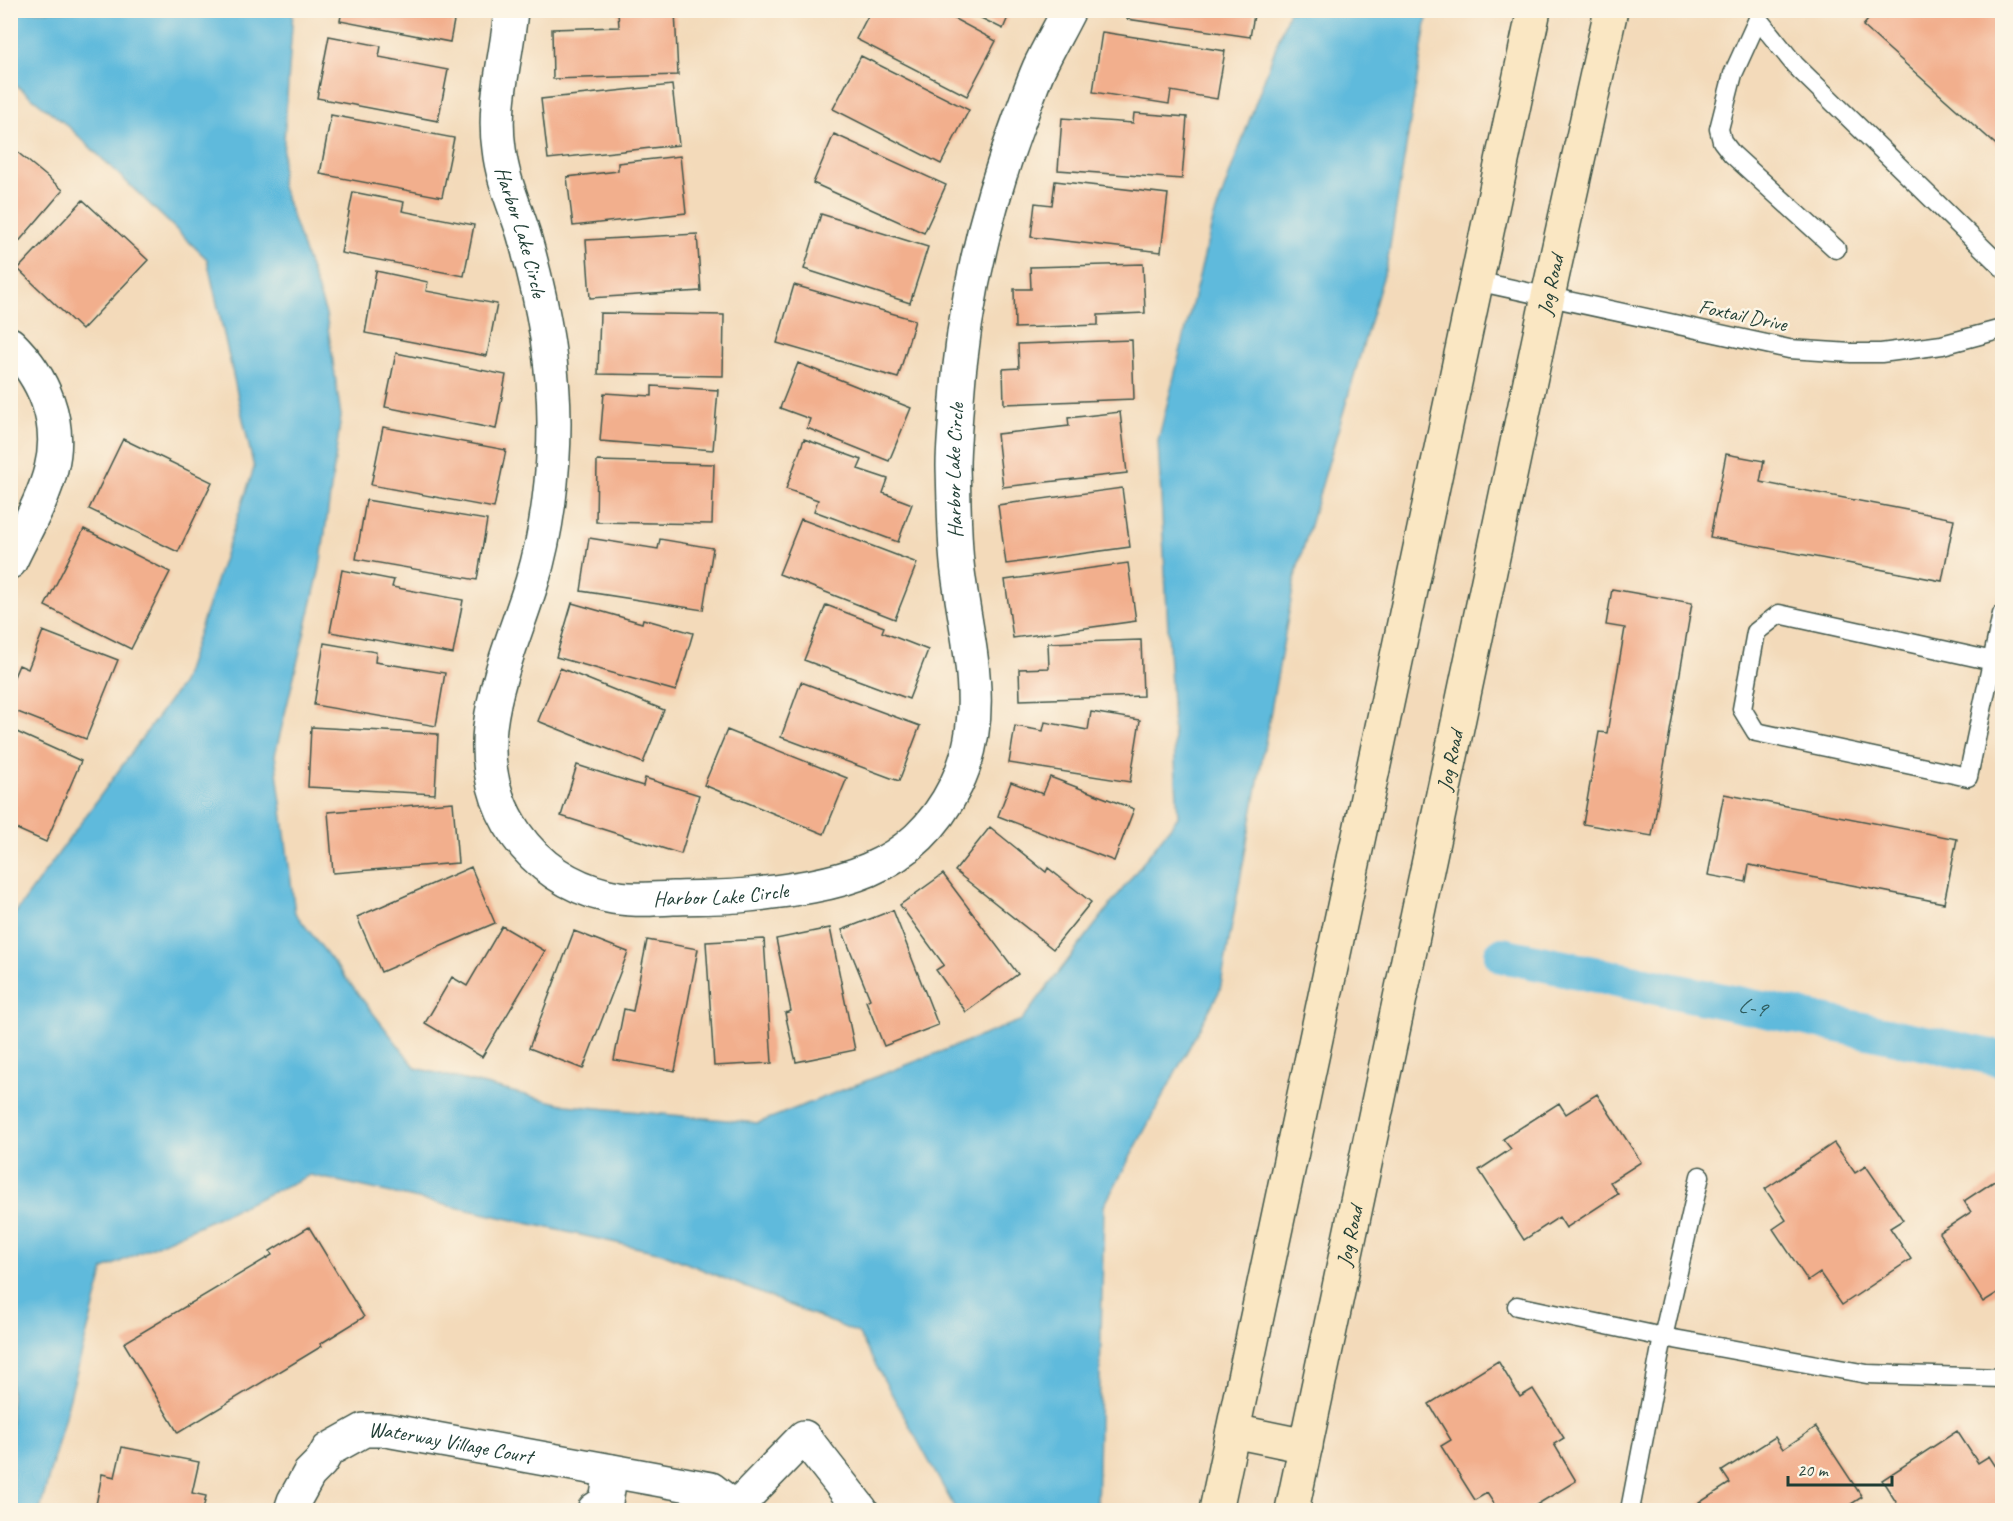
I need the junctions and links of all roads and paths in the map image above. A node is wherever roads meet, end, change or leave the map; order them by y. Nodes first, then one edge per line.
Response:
1 (511, 10) edge
2 (1069, 10) edge
3 (1534, 10) edge
4 (1611, 10) edge
5 (1758, 15) edge
6 (1836, 249) dead end
7 (2002, 267) edge
8 (1476, 281) junction
9 (1548, 296) junction
10 (2002, 329) edge
11 (10, 344) edge
12 (10, 562) edge
13 (2002, 614) edge
14 (1993, 661) junction
15 (1700, 1176) dead end
16 (1517, 1306) dead end
17 (1663, 1337) junction
18 (2002, 1378) edge
19 (1233, 1431) junction
20 (1306, 1446) junction
21 (611, 1471) junction
22 (737, 1509) edge
23 (291, 1510) edge
24 (594, 1510) edge
25 (861, 1510) edge
26 (1216, 1510) edge
27 (1292, 1510) edge
28 (1630, 1510) edge

1 - 2 street, Harbor Lake Circle
3 - 8 main road
4 - 9 main road, Jog Road
5 - 6 lane
5 - 7 lane
8 - 9 lane, Foxtail Drive
8 - 19 main road
9 - 10 lane, Foxtail Drive
9 - 20 main road, Jog Road
11 - 12 street
13 - 14 lane
14 - 14 lane
15 - 17 lane
16 - 17 lane
17 - 18 lane
17 - 28 lane
19 - 20 main road
19 - 26 main road
20 - 27 main road, Jog Road
21 - 22 street, Waterway Village Court
21 - 23 street, Waterway Village Court
21 - 24 street
22 - 25 street, Waterway Village Court

